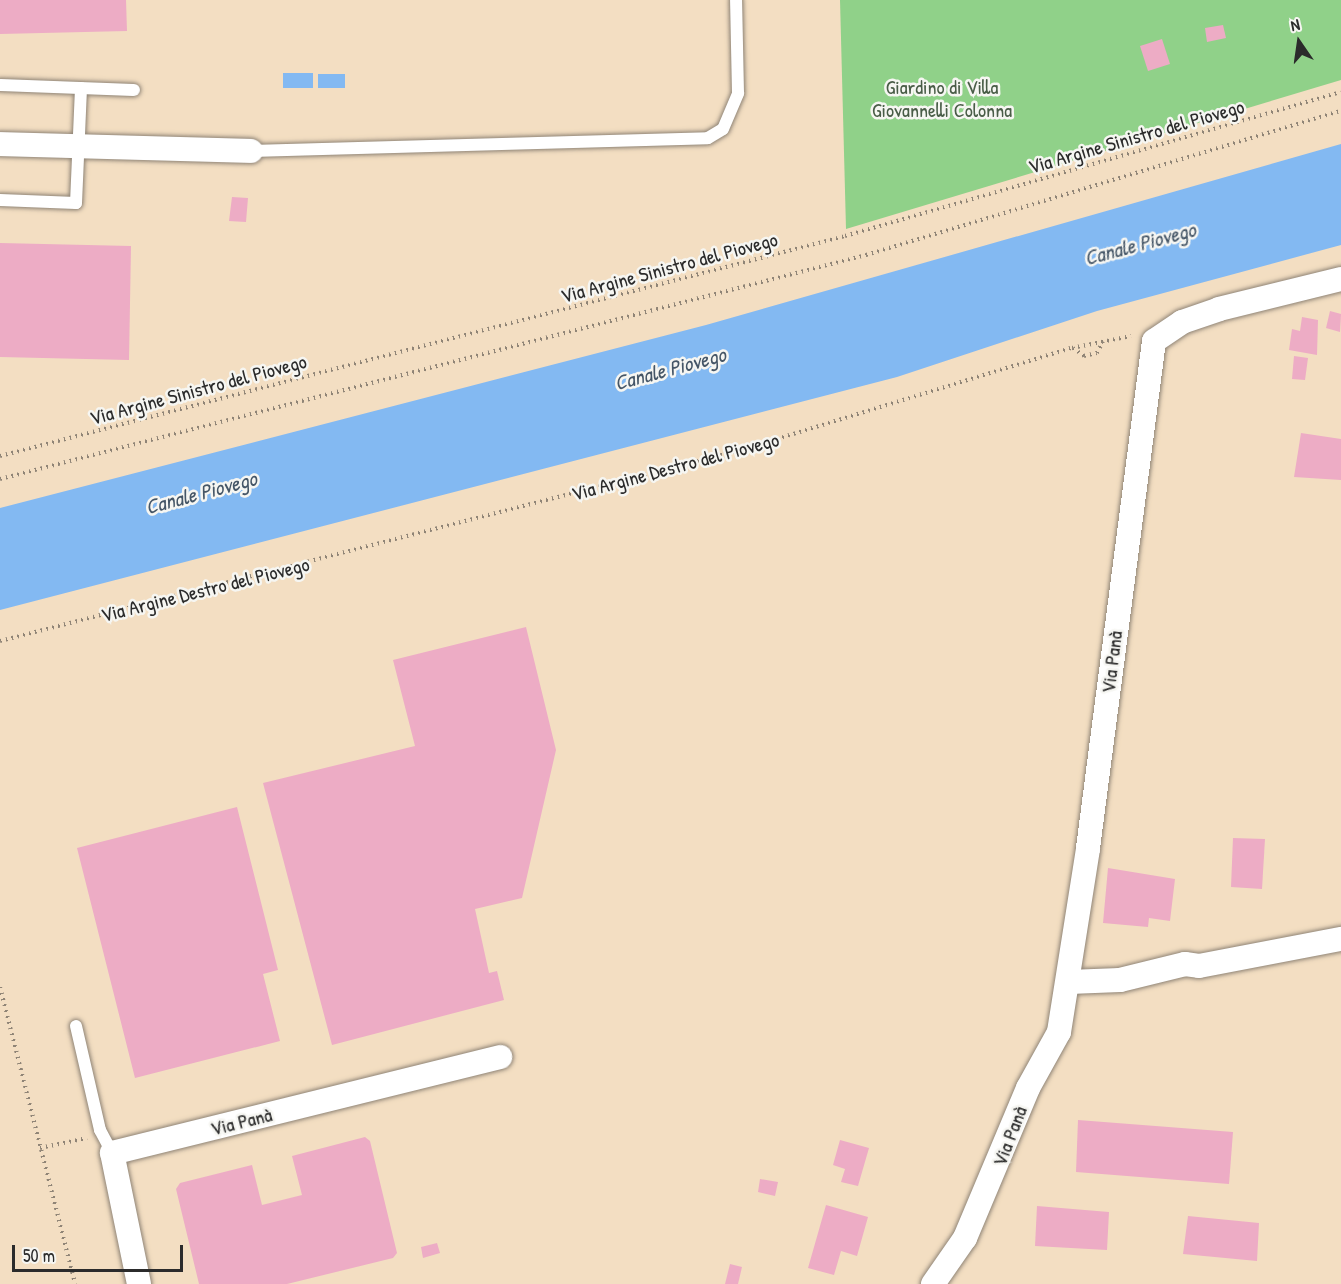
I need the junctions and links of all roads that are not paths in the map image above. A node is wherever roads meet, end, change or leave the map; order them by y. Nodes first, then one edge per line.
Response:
1 (736, 0) edge
2 (0, 85) edge
3 (81, 88) junction
4 (134, 90) dead end
5 (0, 144) edge
6 (79, 147) junction
7 (250, 151) joint
8 (0, 200) edge
9 (1341, 279) edge
10 (1341, 939) edge
11 (1069, 982) junction
12 (76, 1026) dead end
13 (500, 1057) dead end
14 (107, 1144) junction
15 (943, 1280) edge
16 (139, 1284) edge

1 - 7 lane
2 - 3 lane
3 - 4 lane
3 - 6 lane
5 - 6 street
6 - 7 street
6 - 8 lane
9 - 11 street, Via Panà
10 - 11 street
11 - 15 street, Via Panà
12 - 14 lane
13 - 14 street, Via Panà
14 - 16 street

